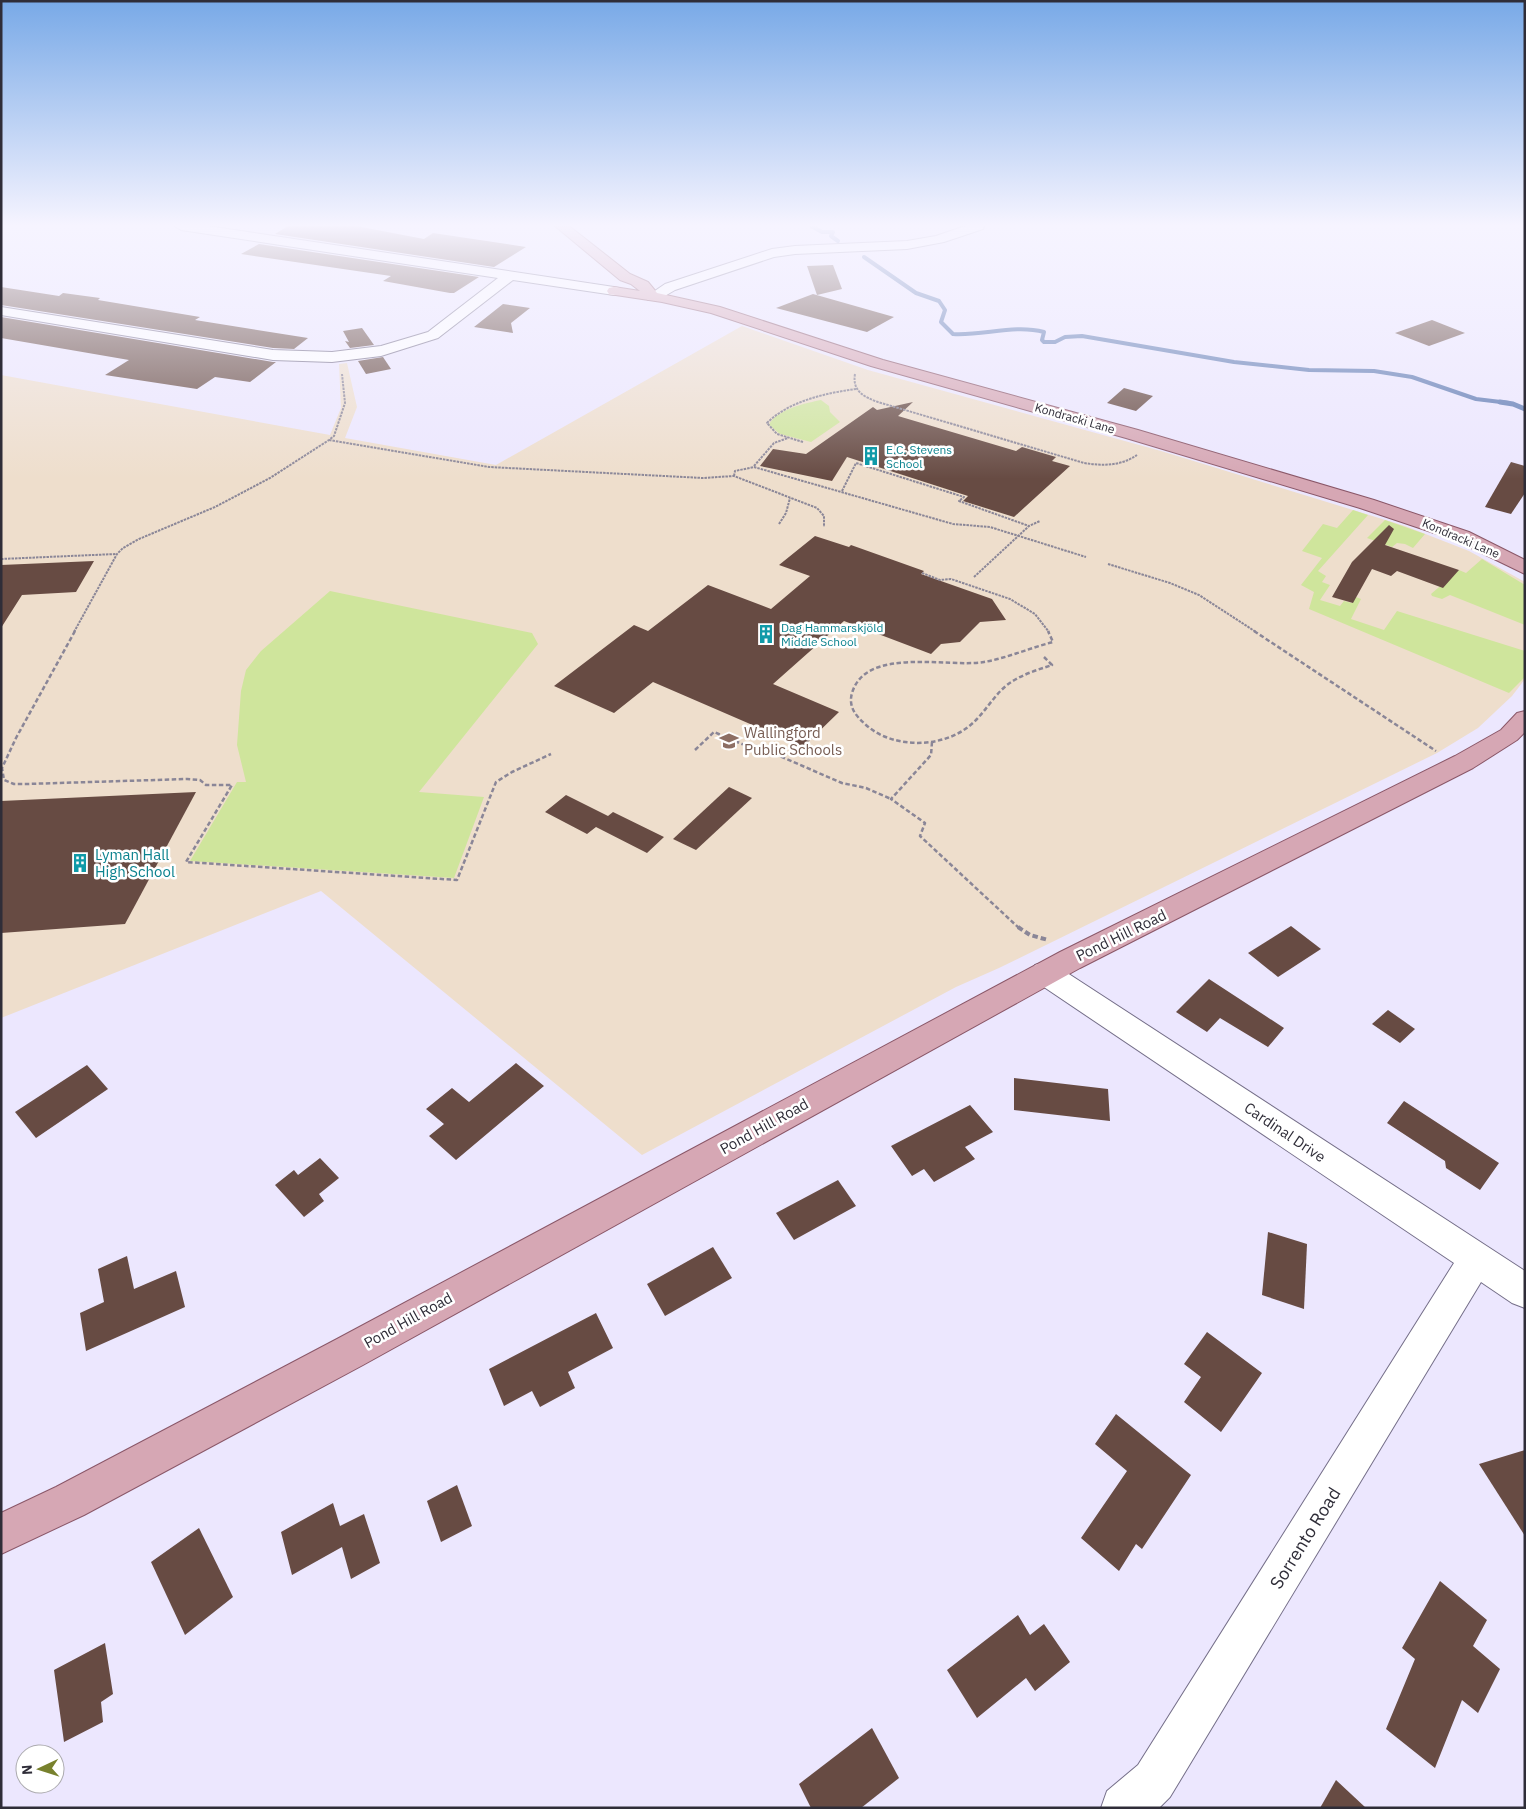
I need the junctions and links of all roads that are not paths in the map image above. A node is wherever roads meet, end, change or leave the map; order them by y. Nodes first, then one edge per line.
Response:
1 (465, 310) edge
2 (716, 310) edge
3 (1, 311) edge
4 (1525, 568) edge
5 (1525, 718) edge
6 (1045, 973) junction
7 (1476, 1260) junction
8 (1525, 1292) edge
9 (1, 1534) edge
10 (1124, 1808) edge

1 - 3 street
2 - 4 main road, Kondracki Lane
5 - 6 main road, Pond Hill Road
6 - 7 street, Cardinal Drive
6 - 9 main road, Pond Hill Road
7 - 8 street, Cardinal Drive
7 - 10 street, Sorrento Road

